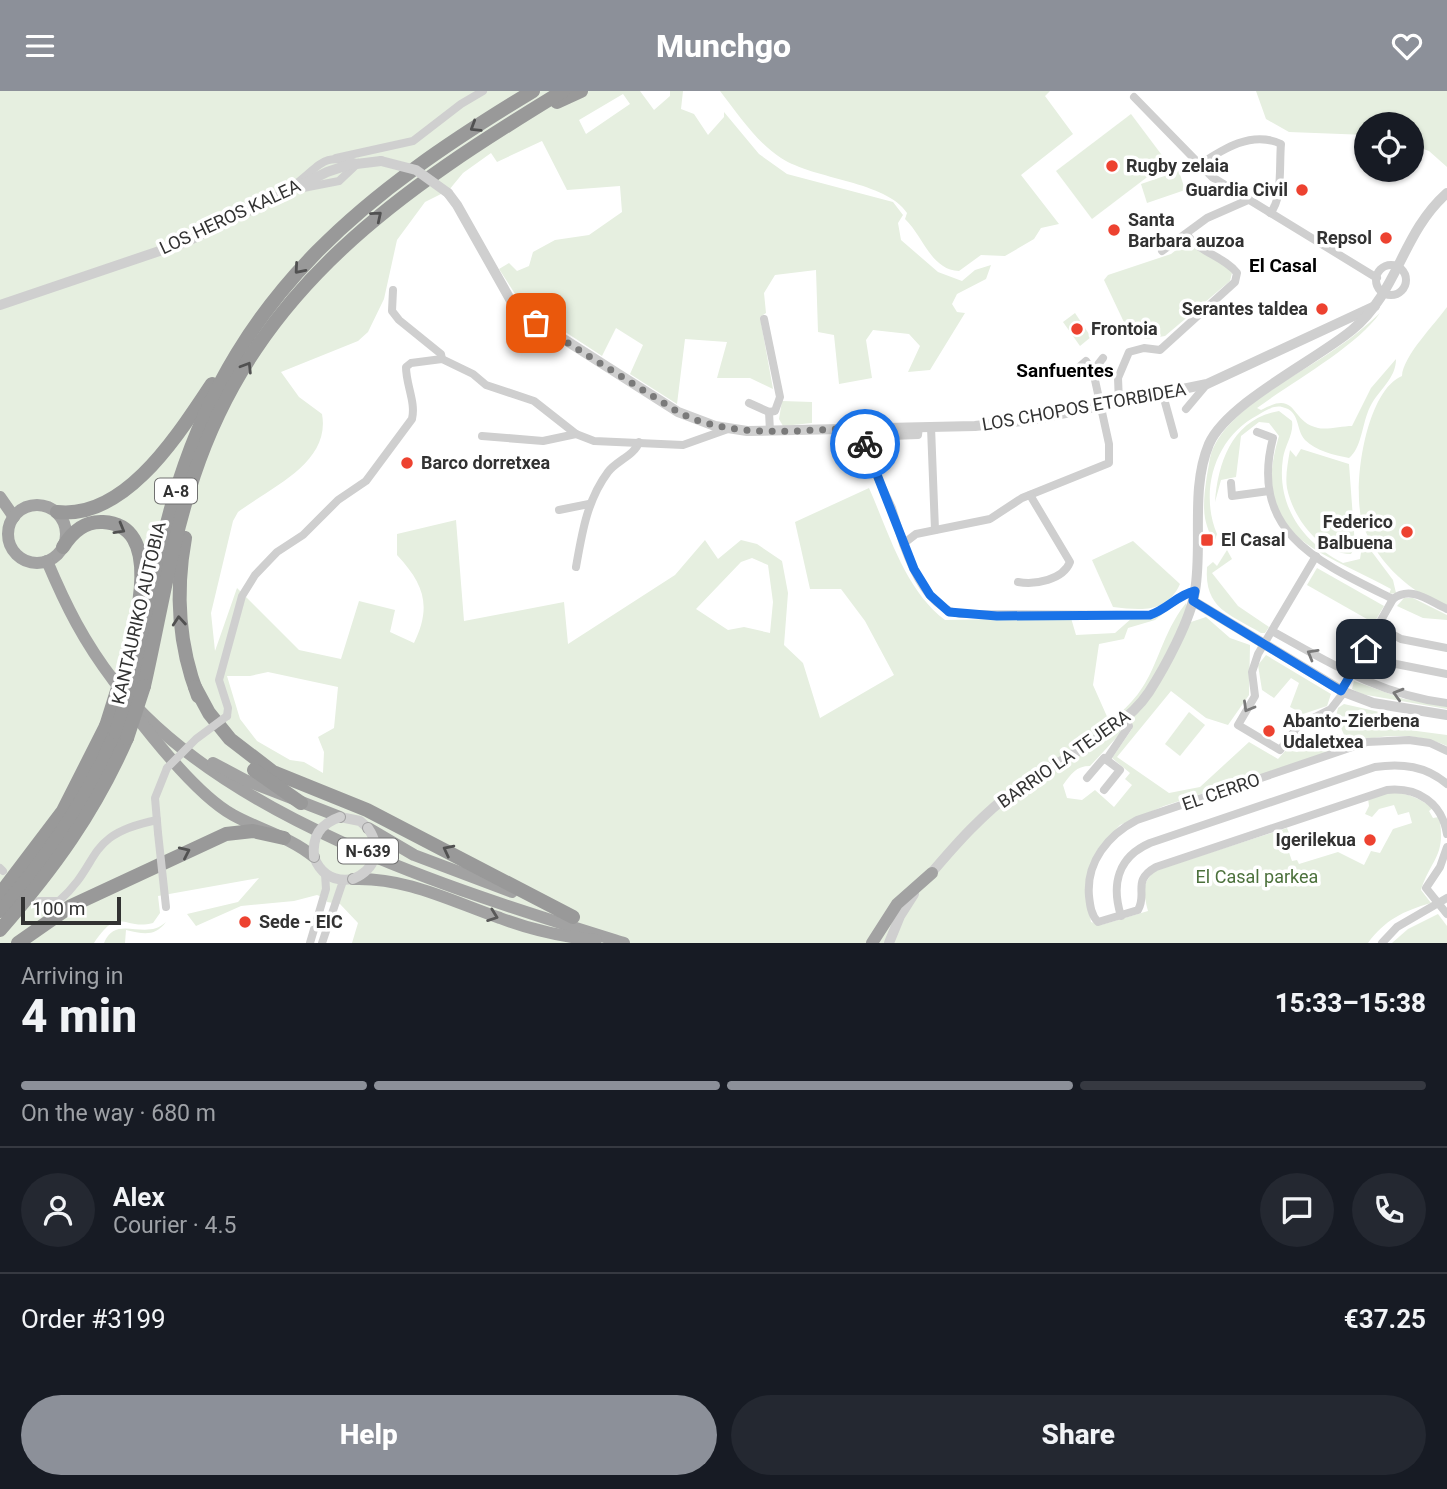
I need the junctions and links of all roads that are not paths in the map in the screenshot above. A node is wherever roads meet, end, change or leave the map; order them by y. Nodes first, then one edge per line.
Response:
1 (483, 91) edge
2 (533, 91) edge
3 (563, 91) edge
4 (581, 91) edge
5 (1134, 97) dead end
6 (542, 105) junction
7 (346, 162) junction
8 (1199, 165) junction
9 (323, 176) junction
10 (448, 193) joint
11 (1447, 193) edge
12 (1248, 200) junction
13 (1270, 213) junction
14 (1187, 233) junction
15 (1162, 251) dead end
16 (1397, 267) junction
17 (1377, 278) junction
18 (393, 290) dead end
19 (1385, 294) junction
20 (0, 305) edge
21 (1375, 306) junction
22 (260, 319) junction
23 (764, 319) dead end
24 (1343, 320) junction
25 (1353, 329) junction
26 (1102, 358) dead end
27 (442, 359) junction
28 (1078, 368) dead end
29 (1093, 371) junction
30 (1207, 384) junction
31 (1163, 395) junction
32 (749, 403) dead end
33 (1119, 403) junction
34 (1102, 406) junction
35 (1186, 409) dead end
36 (769, 412) junction
37 (218, 418) junction
38 (931, 427) junction
39 (728, 429) junction
40 (770, 431) junction
41 (1257, 432) dead end
42 (864, 433) junction
43 (576, 434) junction
44 (1174, 435) dead end
45 (482, 436) dead end
46 (639, 442) junction
47 (1231, 483) dead end
48 (1269, 491) junction
49 (1030, 495) junction
50 (0, 497) edge
51 (589, 504) junction
52 (559, 510) dead end
53 (57, 512) junction
54 (14, 517) junction
55 (934, 530) junction
56 (903, 544) junction
57 (64, 547) junction
58 (1316, 556) junction
59 (47, 561) junction
60 (576, 567) dead end
61 (1018, 582) dead end
62 (1194, 596) junction
63 (1393, 599) junction
64 (1447, 609) edge
65 (1213, 612) junction
66 (1183, 624) junction
67 (1379, 627) junction
68 (1272, 631) junction
69 (1264, 644) junction
70 (1447, 648) edge
71 (1366, 649) junction
72 (1447, 674) edge
73 (1351, 676) junction
74 (129, 681) junction
75 (195, 687) junction
76 (1342, 691) junction
77 (1447, 703) edge
78 (1447, 715) edge
79 (1125, 718) junction
80 (116, 732) junction
81 (1447, 751) edge
82 (1106, 760) junction
83 (1087, 778) dead end
84 (1447, 784) edge
85 (1104, 790) dead end
86 (301, 803) junction
87 (340, 817) junction
88 (157, 820) junction
89 (368, 828) junction
90 (1447, 834) edge
91 (284, 838) junction
92 (1447, 847) edge
93 (314, 857) junction
94 (932, 873) junction
95 (325, 874) junction
96 (348, 880) junction
97 (0, 894) edge
98 (1447, 898) edge
99 (39, 901) dead end
100 (1440, 905) junction
101 (166, 907) dead end
102 (0, 911) edge
103 (1447, 914) edge
104 (1121, 916) junction
105 (573, 917) junction
106 (0, 930) edge
107 (18, 943) edge
108 (310, 943) edge
109 (322, 943) edge
110 (624, 943) edge
111 (872, 943) edge
112 (889, 943) edge
113 (1382, 943) edge

1 - 7 street
2 -> 22 highway, KANTAURIKO AUTOBIA / A-8
3 - 6 highway, KANTAURIKO AUTOBIA / A-8
4 - 6 highway
5 - 8 street
37 -> 6 highway, KANTAURIKO AUTOBIA / A-8
7 - 9 street, LOS HEROS KALEA
7 - 9 street
7 - 9 street
7 - 10 street, LOS HEROS KALEA, bridge
8 - 12 street
8 - 13 street
9 - 20 street, LOS HEROS KALEA
10 - 39 street, LOS CHOPOS ETORBIDEA
11 - 16 street, BARRIO LA TEJERA
12 - 13 street
12 - 14 street
13 - 17 street
14 - 15 street
14 - 33 street
16 - 17 street
16 - 19 street, BARRIO LA TEJERA
16 - 19 street
17 - 19 street
18 - 27 street
19 - 21 street, BARRIO LA TEJERA
21 - 24 street, LOS CHOPOS ETORBIDEA
21 - 25 street, BARRIO LA TEJERA
22 - 53 highway
22 - 74 highway, KANTAURIKO AUTOBIA / A-8
23 - 36 street
24 - 25 street
24 - 30 street, LOS CHOPOS ETORBIDEA
25 - 62 street, BARRIO LA TEJERA
26 - 29 street
27 - 43 street
27 - 88 street, bridge
28 - 29 street
29 - 34 street
30 - 31 street, LOS CHOPOS ETORBIDEA
30 - 35 street
31 - 33 street, LOS CHOPOS ETORBIDEA
31 - 44 street
32 - 36 street
33 - 34 street, LOS CHOPOS ETORBIDEA
34 - 38 street, LOS CHOPOS ETORBIDEA
34 - 49 street
36 - 40 street
37 - 74 highway, KANTAURIKO AUTOBIA / A-8
75 -> 37 highway
38 - 42 street, LOS CHOPOS ETORBIDEA
38 - 55 street
39 - 40 street, LOS CHOPOS ETORBIDEA
39 - 46 street
40 - 42 street, LOS CHOPOS ETORBIDEA
41 - 48 street
42 - 56 street
43 - 45 street
43 - 46 street
46 - 51 street
47 - 48 street
48 - 58 street
49 - 55 street
49 - 61 street
50 - 54 highway
51 - 52 street
51 - 60 street
53 - 54 highway
53 - 57 highway
54 - 59 highway
55 - 56 street
56 - 62 street
57 - 59 highway
57 -> 74 highway
58 - 63 street
58 - 68 street
59 - 74 highway, N-639
62 - 65 street
62 - 66 street, BARRIO LA TEJERA
63 - 64 street
63 - 67 street
65 - 66 street
65 - 69 street
66 - 79 street, BARRIO LA TEJERA
67 - 70 street
67 - 71 street
68 - 69 street
73 -> 68 street
69 - 76 street
69 -> 76 street
71 - 72 street
71 - 73 street
73 - 76 street
77 -> 73 street
74 - 80 highway, KANTAURIKO AUTOBIA / A-8, bridge
74 - 86 highway
74 - 91 highway
74 - 110 highway, N-639
75 - 86 highway
105 -> 75 highway
76 - 78 street
79 - 82 street
79 - 94 street, BARRIO LA TEJERA
80 - 97 highway
80 - 102 highway, KANTAURIKO AUTOBIA / A-8
80 - 106 highway, KANTAURIKO AUTOBIA / A-8
81 - 104 street, EL CERRO
82 - 83 street
82 - 85 street
84 - 104 street, EL CERRO
86 - 87 highway
87 - 89 street
87 - 93 street, bridge
88 - 99 street
88 - 101 street, bridge
89 - 96 street, bridge
89 - 105 highway
90 - 104 street
91 - 93 highway
107 -> 91 highway
92 - 100 street
93 - 95 street
94 - 111 highway
94 - 112 street, BARRIO LA TEJERA
95 - 96 street
95 - 108 street
96 - 109 street
96 -> 110 highway
98 - 100 street
100 - 103 street
100 - 113 street
105 - 110 highway

